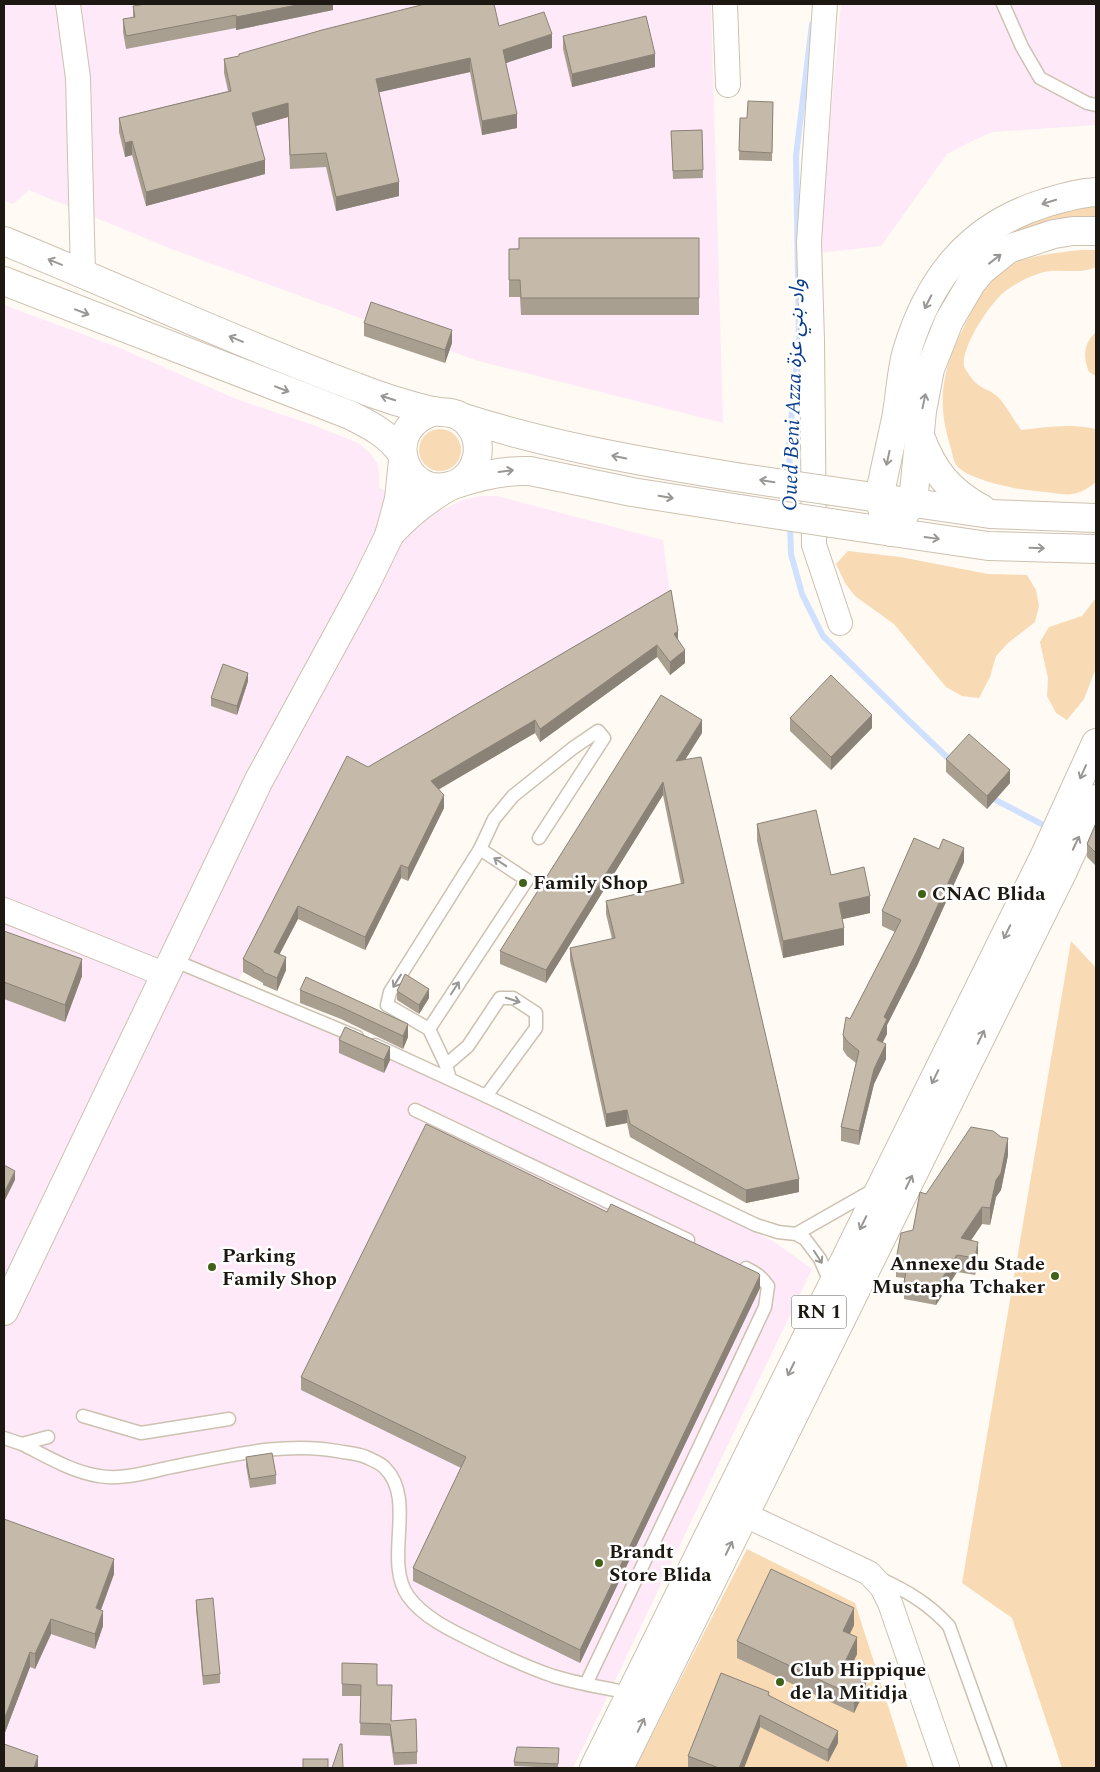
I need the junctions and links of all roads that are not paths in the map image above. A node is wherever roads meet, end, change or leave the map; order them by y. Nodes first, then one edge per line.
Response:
1 (68, 4) edge
2 (725, 4) edge
3 (825, 4) edge
4 (1003, 4) edge
5 (728, 85) dead end
6 (1096, 105) edge
7 (1096, 192) edge
8 (1096, 230) edge
9 (4, 241) edge
10 (83, 273) junction
11 (4, 281) edge
12 (435, 411) junction
13 (461, 417) junction
14 (920, 436) junction
15 (403, 457) junction
16 (455, 484) junction
17 (879, 498) junction
18 (913, 502) junction
19 (990, 514) junction
20 (1096, 518) edge
21 (891, 532) junction
22 (388, 536) junction
23 (1096, 549) edge
24 (840, 623) dead end
25 (1096, 743) edge
26 (1085, 805) edge
27 (539, 838) dead end
28 (480, 849) junction
29 (1053, 864) junction
30 (4, 910) edge
31 (169, 968) junction
32 (429, 1029) junction
33 (446, 1066) junction
34 (450, 1079) junction
35 (486, 1096) junction
36 (415, 1110) dead end
37 (882, 1185) junction
38 (796, 1234) junction
39 (702, 1247) edge
40 (738, 1264) edge
41 (832, 1286) junction
42 (4, 1311) edge
43 (83, 1416) dead end
44 (229, 1419) dead end
45 (48, 1437) dead end
46 (4, 1438) edge
47 (22, 1444) junction
48 (745, 1515) junction
49 (869, 1573) junction
50 (586, 1684) junction
51 (631, 1694) junction
52 (594, 1768) edge
53 (619, 1768) edge
54 (946, 1768) edge
55 (1000, 1768) edge

1 - 10 street
2 - 5 street
3 - 24 street
4 - 6 lane
7 -> 17 main road
14 -> 8 main road
10 -> 9 main road
12 -> 10 main road
11 -> 15 main road
12 - 13 main road
12 - 15 main road
13 - 16 main road
17 -> 13 main road, bridge
14 - 18 main road
14 - 19 main road
15 - 16 main road
15 - 22 main road
16 -> 21 main road, bridge
16 - 22 main road
17 - 18 main road
17 - 21 main road
18 - 19 main road
18 - 21 main road
19 - 20 main road
21 -> 23 main road
22 - 31 main road
25 -> 26 main road, RN 1
26 - 29 main road, RN 1
27 - 28 lane
28 -> 32 lane
32 -> 28 lane
29 -> 37 main road, RN 1
48 -> 29 main road, RN 1
30 - 31 street
31 - 34 lane
31 - 42 main road
32 - 33 lane
33 - 34 lane
33 -> 35 lane
34 - 35 lane
35 - 38 lane
36 - 39 lane
37 - 38 lane
37 -> 41 main road, RN 1
38 -> 41 lane
40 - 50 lane
41 -> 51 main road, RN 1
43 - 44 lane
45 - 47 lane
46 - 47 lane
47 - 50 lane
48 - 49 street
53 -> 48 main road, RN 1
49 - 54 street
49 - 55 lane
50 - 51 lane
51 - 52 main road, RN 1

